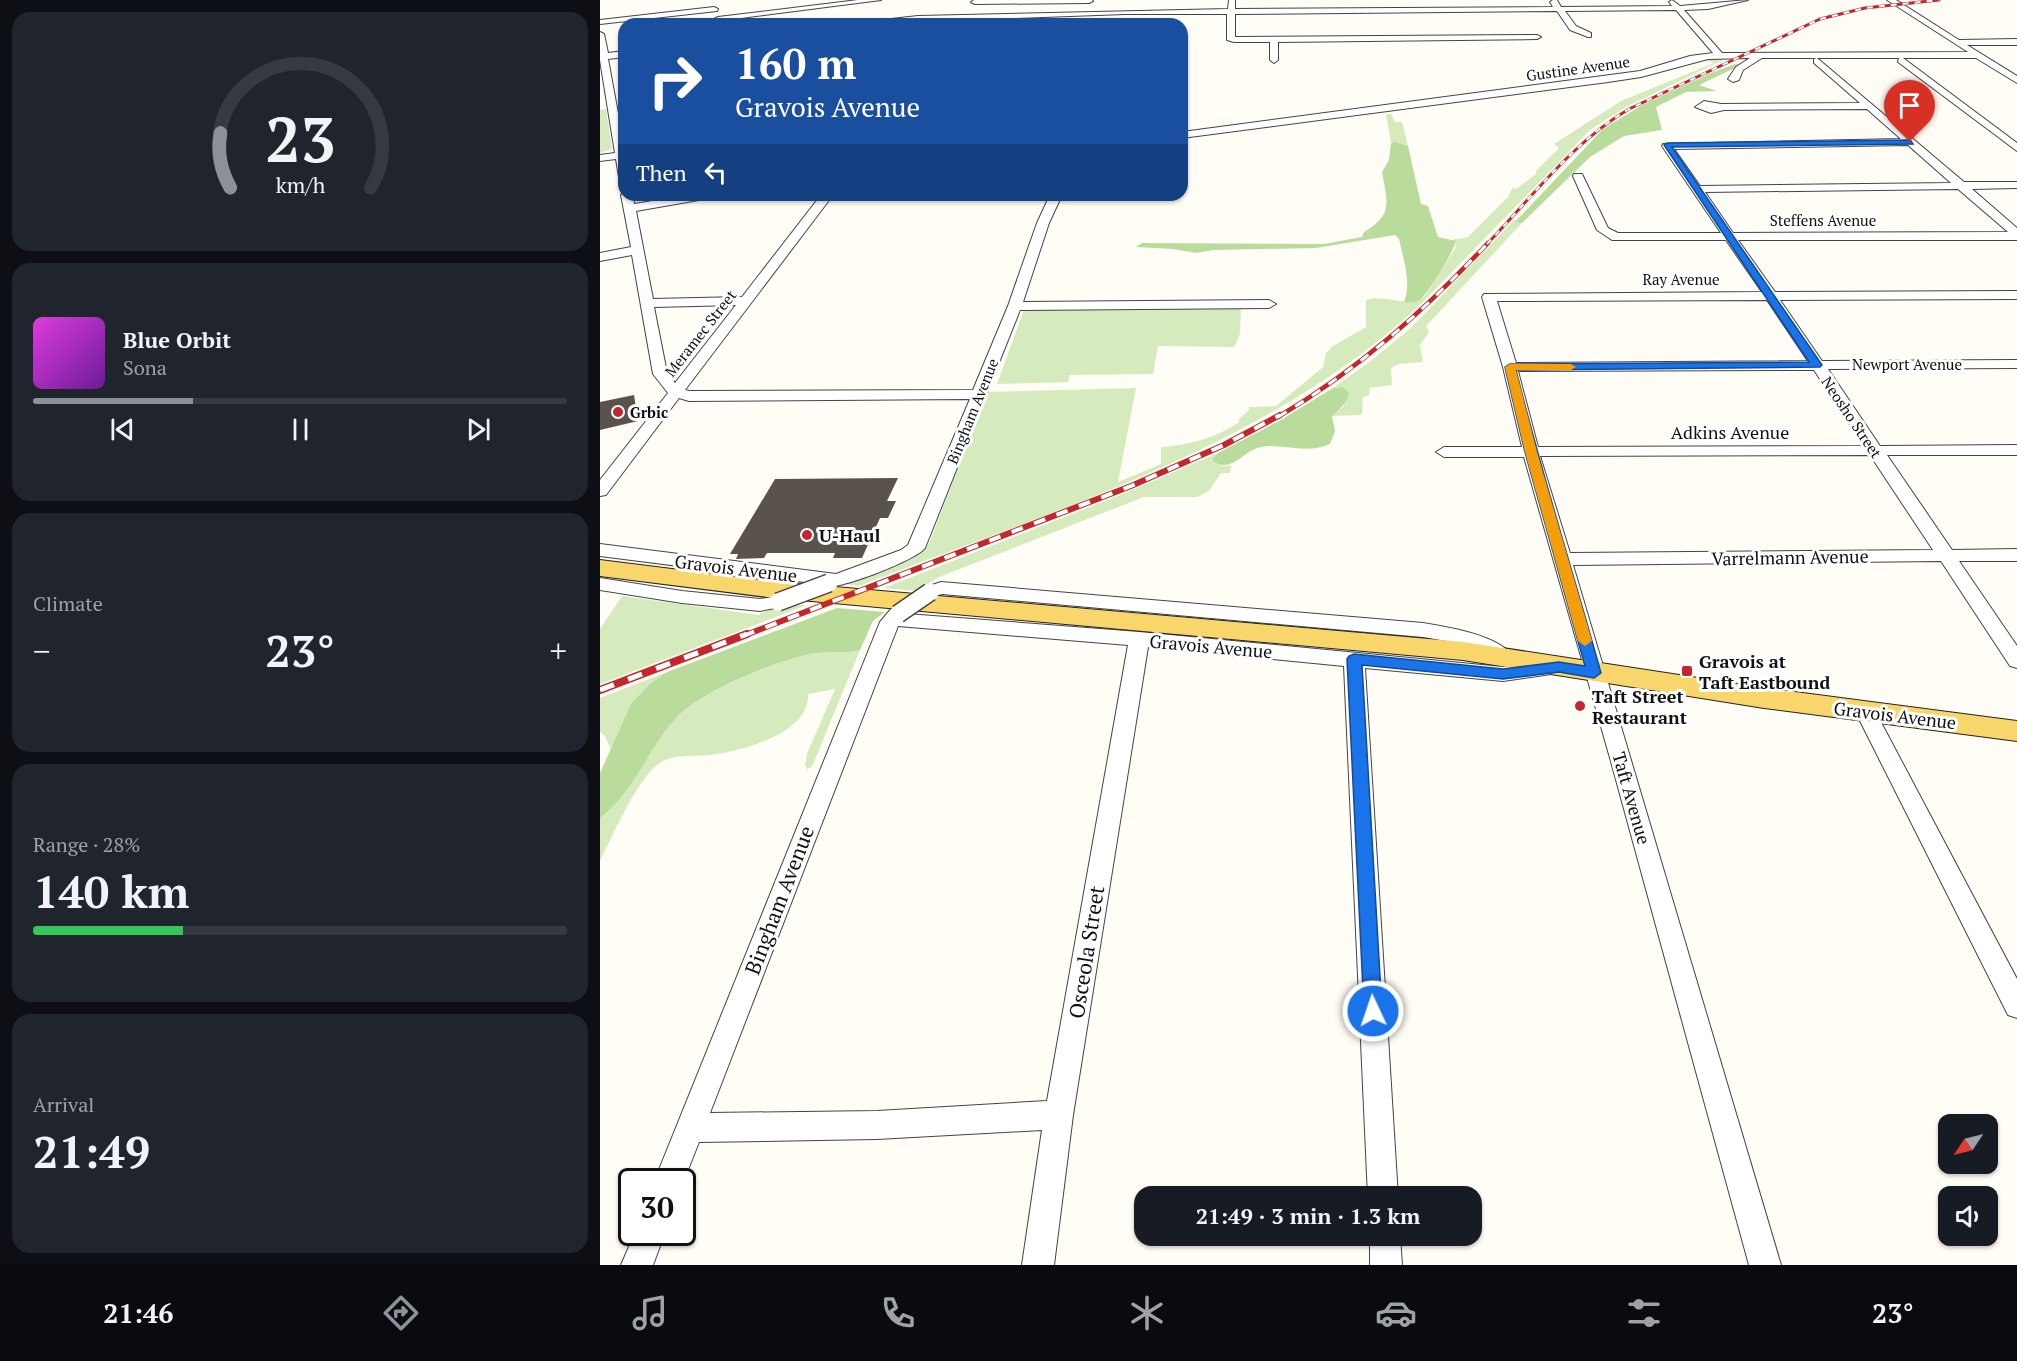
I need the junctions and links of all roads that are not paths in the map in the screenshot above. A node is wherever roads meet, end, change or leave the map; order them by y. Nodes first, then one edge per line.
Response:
1 (710, 0) edge
2 (877, 0) edge
3 (1233, 0) edge
4 (1442, 0) edge
5 (1552, 0) edge
6 (1671, 0) edge
7 (1744, 0) edge
8 (1891, 0) edge
9 (975, 1) edge
10 (1048, 1) edge
11 (1093, 1) edge
12 (1127, 1) edge
13 (820, 3) edge
14 (1679, 8) junction
15 (714, 9) junction
16 (1559, 9) junction
17 (1232, 11) junction
18 (1125, 12) junction
19 (1447, 13) junction
20 (635, 18) edge
21 (718, 18) edge
22 (736, 18) edge
23 (962, 18) edge
24 (1038, 18) edge
25 (1059, 18) edge
26 (1122, 18) edge
27 (618, 20) edge
28 (600, 22) edge
29 (600, 34) edge
30 (1456, 34) junction
31 (1588, 36) dead end
32 (1537, 37) dead end
33 (1274, 40) junction
34 (1959, 42) junction
35 (2017, 42) edge
36 (1463, 50) dead end
37 (618, 55) edge
38 (1761, 55) junction
39 (1720, 56) junction
40 (602, 57) edge
41 (1982, 57) junction
42 (1274, 60) dead end
43 (1901, 60) junction
44 (2014, 77) edge
45 (1733, 79) dead end
46 (604, 89) edge
47 (1868, 106) junction
48 (1719, 107) dead end
49 (618, 109) edge
50 (613, 110) junction
51 (618, 134) edge
52 (1188, 134) edge
53 (1910, 142) junction
54 (2017, 148) edge
55 (618, 154) edge
56 (600, 156) edge
57 (1578, 176) dead end
58 (2017, 186) edge
59 (1963, 187) junction
60 (1698, 189) junction
61 (822, 201) edge
62 (1053, 201) edge
63 (628, 202) edge
64 (2017, 235) edge
65 (1731, 237) junction
66 (636, 250) junction
67 (600, 257) edge
68 (2017, 294) edge
69 (1770, 295) junction
70 (1489, 297) joint
71 (745, 302) junction
72 (646, 303) junction
73 (1269, 304) dead end
74 (1015, 306) junction
75 (2017, 364) edge
76 (1816, 365) junction
77 (1510, 367) junction
78 (675, 392) junction
79 (979, 394) junction
80 (2017, 450) edge
81 (1875, 451) junction
82 (1444, 452) dead end
83 (1531, 452) junction
84 (600, 491) edge
85 (600, 550) edge
86 (1946, 555) junction
87 (2017, 555) edge
88 (1563, 559) junction
89 (600, 568) edge
90 (833, 582) junction
91 (600, 584) edge
92 (895, 616) junction
93 (1139, 639) junction
94 (1503, 657) junction
95 (1354, 659) junction
96 (2017, 661) edge
97 (1559, 667) junction
98 (1594, 673) junction
99 (1865, 711) junction
100 (2017, 731) edge
101 (2017, 1006) edge
102 (1059, 1115) junction
103 (690, 1128) junction
104 (674, 1168) edge
105 (1382, 1186) edge
106 (645, 1246) edge
107 (1385, 1246) edge
108 (637, 1265) edge
109 (1038, 1265) edge
110 (1386, 1265) edge
111 (1765, 1265) edge

1 - 15 street
2 - 13 street
3 - 17 street
4 - 19 street
5 - 16 street
6 - 14 street
7 - 14 street
8 - 34 street
9 - 10 street
9 - 23 street
10 - 11 street
10 - 24 street
12 - 18 street
13 - 22 street
14 - 16 street
14 - 39 street
15 - 20 street
15 - 21 street
16 - 19 street
16 - 31 street
17 - 18 street
17 - 19 street
17 - 33 street
18 - 25 street
18 - 26 street
27 - 28 street
29 - 40 street
30 - 32 street
30 - 33 street
30 - 36 street
33 - 42 street
34 - 35 street
34 - 41 street
37 - 40 street
38 - 39 street, Gustine Avenue
38 - 41 street, Gustine Avenue
38 - 45 street
39 - 52 street, Gustine Avenue
40 - 46 street
41 - 43 street
41 - 44 street
43 - 47 street
43 - 54 street
46 - 50 street
47 - 48 street
47 - 53 street
49 - 50 street
50 - 51 street
53 - 59 street
53 - 60 street, Neosho Street
55 - 56 street
57 - 65 street, Steffens Avenue
58 - 59 street
59 - 60 street
59 - 64 street
60 - 65 street, Neosho Street
61 - 71 street, Meramec Street
62 - 74 street, Bingham Avenue
63 - 66 street
64 - 65 street, Steffens Avenue
65 - 69 street, Neosho Street
66 - 67 street
66 - 72 street
68 - 69 street, Ray Avenue
69 - 70 street, Ray Avenue
69 - 76 street, Neosho Street
70 - 77 street, Taft Avenue
71 - 72 street
71 - 78 street, Meramec Street
72 - 78 street
73 - 74 street
74 - 79 street, Bingham Avenue
75 - 76 street, Newport Avenue
76 - 77 street, Newport Avenue
76 - 81 street, Neosho Street
77 - 83 street, Taft Avenue
78 - 79 street
78 - 84 street, Meramec Street
79 - 90 street, Bingham Avenue
80 - 81 street, Adkins Avenue
81 - 83 street, Adkins Avenue
81 - 86 street, Neosho Street
82 - 83 street, Adkins Avenue
83 - 88 street, Taft Avenue
85 - 90 street, Gravois Avenue
86 - 87 street, Varrelmann Avenue
86 - 88 street, Varrelmann Avenue
86 - 96 street, Neosho Street
88 - 98 street, Taft Avenue
89 - 94 main road, Gravois Avenue
90 - 91 street, Gravois Avenue, bridge
92 - 93 street, Gravois Avenue
92 - 94 street, Gravois Avenue, bridge
92 - 103 street, Bingham Avenue
93 - 95 street, Gravois Avenue
93 - 102 street, Osceola Street
94 - 97 main road, Gravois Avenue
95 - 97 street, Gravois Avenue
95 - 105 street
97 - 98 main road, Gravois Avenue
98 - 99 main road, Gravois Avenue
98 - 111 street, Taft Avenue
99 - 100 main road, Gravois Avenue
99 - 101 street
102 - 103 street
102 - 109 street, Osceola Street
103 - 104 street, Bingham Avenue
106 - 108 street
107 - 110 street

